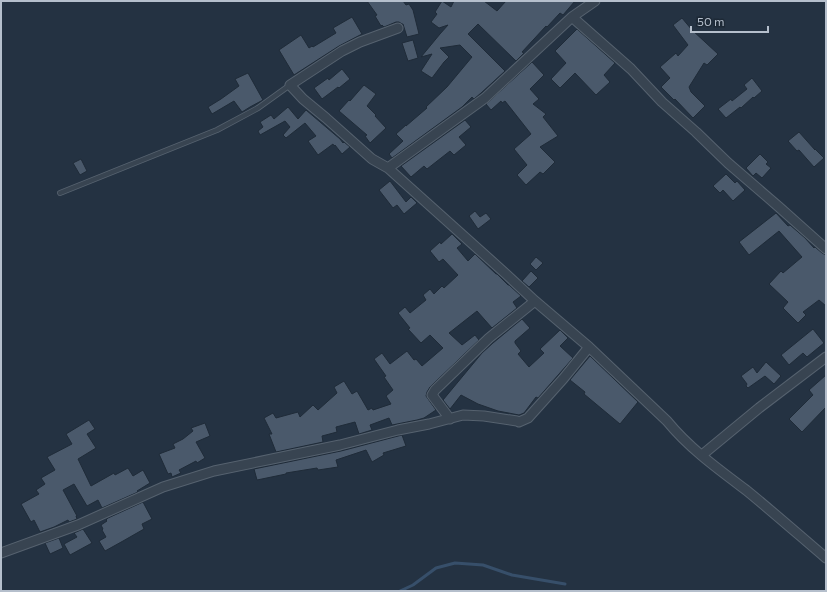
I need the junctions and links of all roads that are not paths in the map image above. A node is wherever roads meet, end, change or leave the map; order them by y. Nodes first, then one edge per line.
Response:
1 (595, 1) edge
2 (572, 17) junction
3 (398, 28) dead end
4 (290, 85) junction
5 (388, 168) junction
6 (60, 193) dead end
7 (826, 249) edge
8 (535, 301) junction
9 (589, 347) junction
10 (826, 357) edge
11 (450, 419) junction
12 (702, 455) junction
13 (1, 553) edge
14 (826, 558) edge

1 - 2 street
2 - 5 street
2 - 7 street
3 - 4 street
4 - 5 street
4 - 6 lane
5 - 8 street
8 - 9 street
8 - 11 street
9 - 11 street
9 - 12 street
10 - 12 street
11 - 13 street
12 - 14 street

